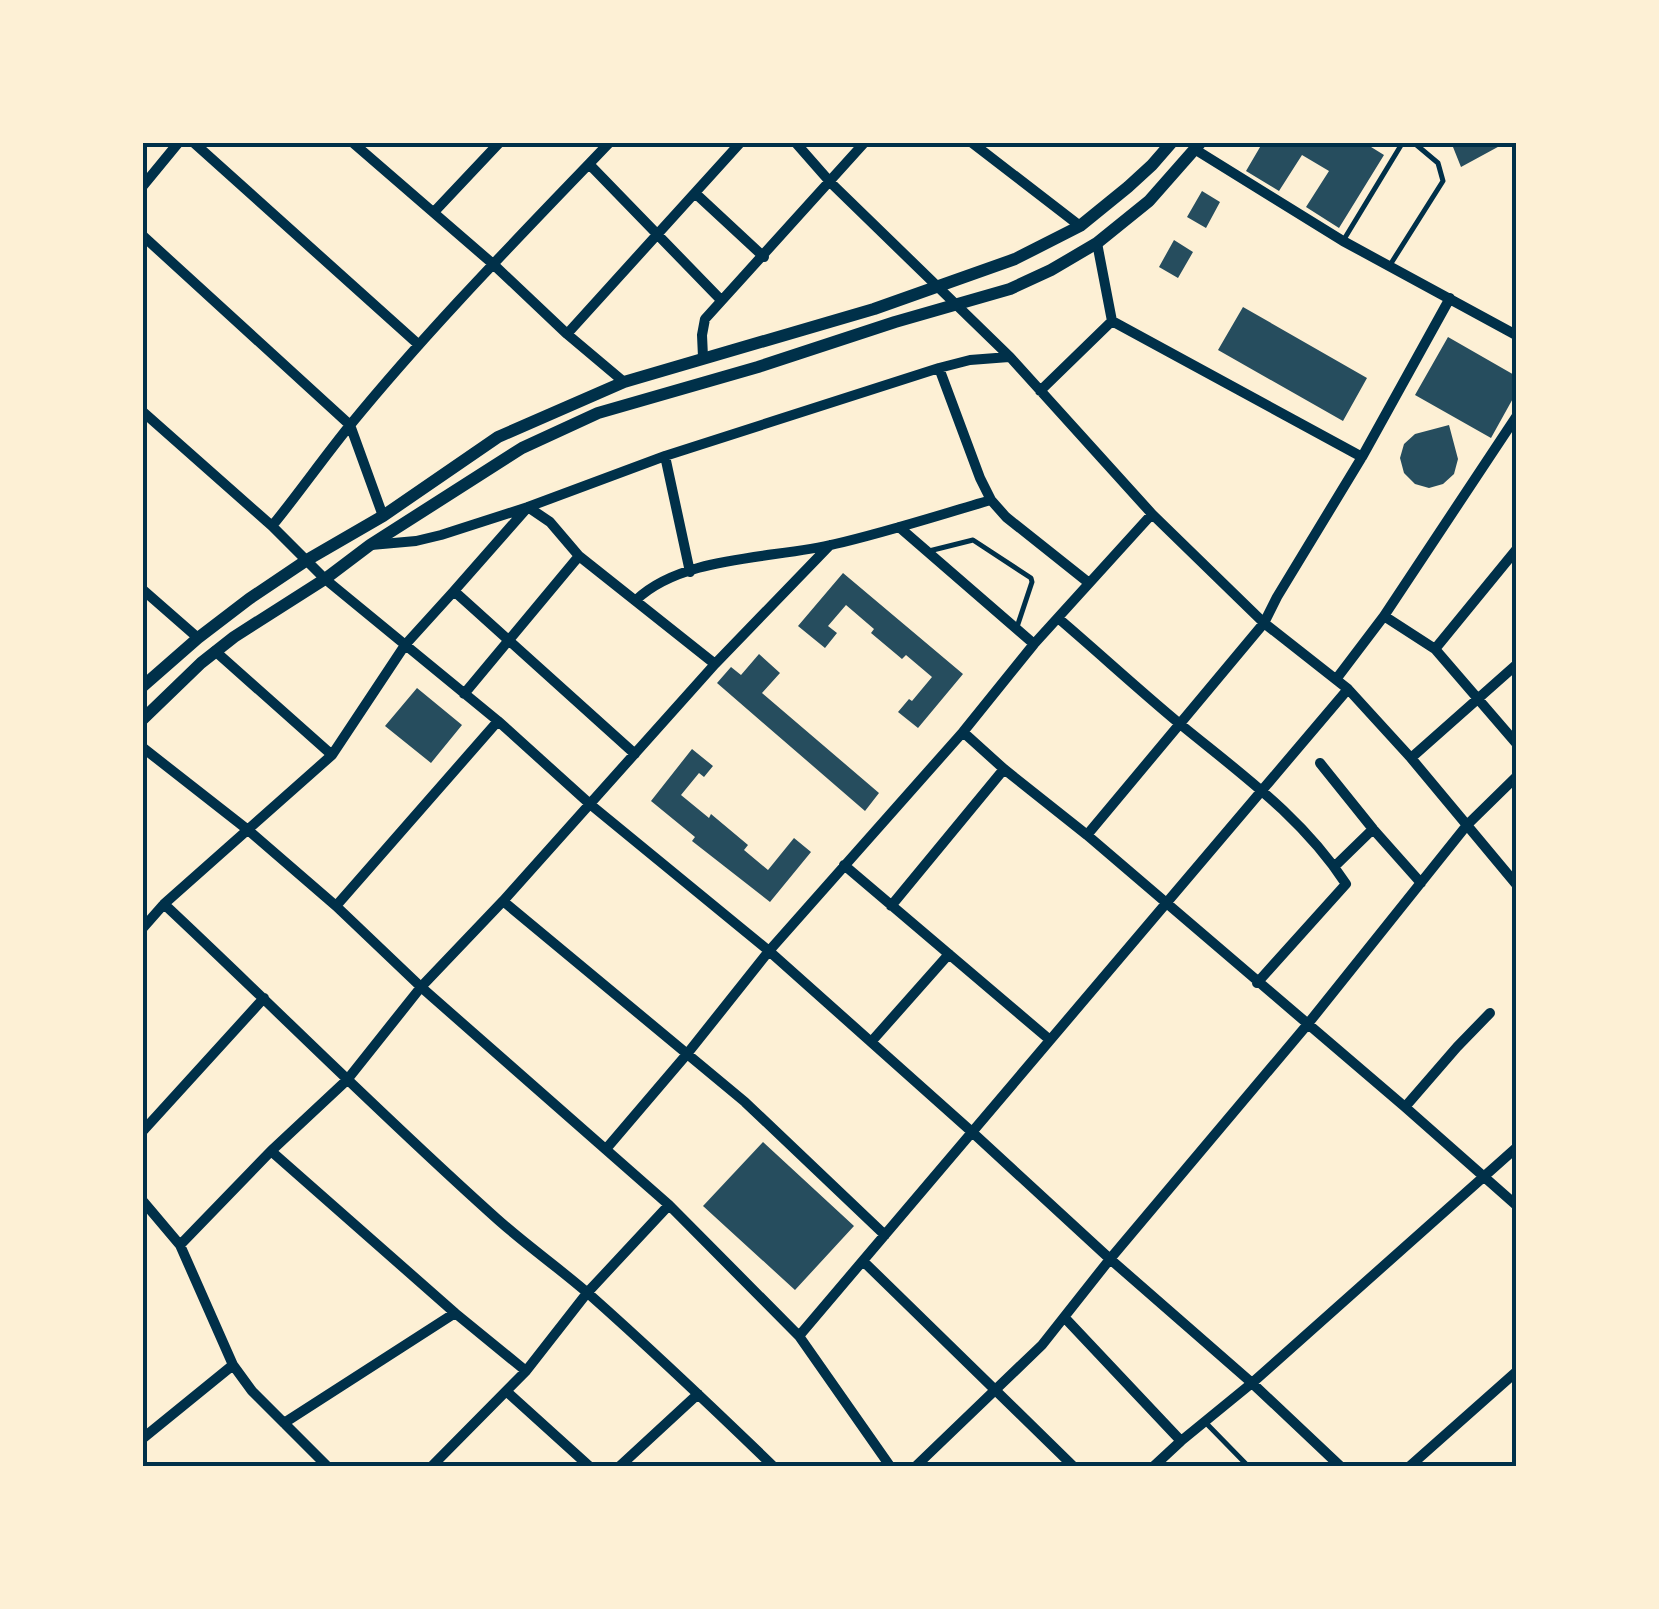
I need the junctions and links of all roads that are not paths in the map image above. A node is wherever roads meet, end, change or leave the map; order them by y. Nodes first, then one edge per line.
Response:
1 (179, 142) edge
2 (193, 142) edge
3 (352, 142) edge
4 (500, 142) edge
5 (610, 142) edge
6 (741, 142) edge
7 (795, 142) edge
8 (865, 142) edge
9 (971, 142) edge
10 (1172, 142) edge
11 (1403, 142) edge
12 (1413, 142) edge
13 (1199, 146) edge
14 (589, 164) junction
15 (831, 182) junction
16 (142, 187) edge
17 (696, 193) junction
18 (434, 212) junction
19 (1080, 226) junction
20 (658, 234) junction
21 (142, 235) edge
22 (1343, 240) junction
23 (1097, 243) junction
24 (764, 257) junction
25 (493, 264) junction
26 (1390, 266) junction
27 (938, 287) junction
28 (1450, 298) junction
29 (721, 300) junction
30 (956, 306) junction
31 (1112, 321) junction
32 (568, 334) junction
33 (1516, 335) edge
34 (419, 345) junction
35 (703, 357) junction
36 (1010, 357) junction
37 (939, 368) junction
38 (624, 382) junction
39 (1040, 391) junction
40 (142, 410) edge
41 (1516, 416) edge
42 (350, 425) junction
43 (665, 456) junction
44 (1362, 457) junction
45 (991, 500) junction
46 (528, 506) junction
47 (1152, 514) junction
48 (383, 516) junction
49 (272, 526) junction
50 (899, 528) junction
51 (370, 545) junction
52 (830, 546) junction
53 (1516, 550) edge
54 (929, 552) junction
55 (578, 556) junction
56 (306, 560) junction
57 (690, 572) junction
58 (326, 579) junction
59 (1089, 583) junction
60 (142, 589) edge
61 (454, 591) junction
62 (636, 600) junction
63 (1384, 616) junction
64 (1058, 618) junction
65 (1264, 623) junction
66 (1017, 629) junction
67 (198, 638) junction
68 (508, 640) junction
69 (1034, 644) junction
70 (405, 645) junction
71 (1435, 649) junction
72 (215, 650) junction
73 (715, 664) junction
74 (1516, 665) edge
75 (1337, 678) junction
76 (142, 687) edge
77 (1348, 689) junction
78 (464, 694) junction
79 (1479, 698) junction
80 (142, 720) edge
81 (498, 721) junction
82 (1180, 724) junction
83 (963, 732) junction
84 (1516, 743) edge
85 (142, 747) edge
86 (634, 754) junction
87 (332, 755) junction
88 (1411, 758) junction
89 (1320, 763) dead end
90 (1004, 769) junction
91 (1516, 777) edge
92 (1262, 790) junction
93 (591, 805) junction
94 (1467, 826) junction
95 (1373, 829) junction
96 (248, 830) junction
97 (1086, 836) junction
98 (844, 865) junction
99 (1334, 866) junction
100 (1420, 884) junction
101 (1516, 884) edge
102 (504, 901) junction
103 (164, 904) junction
104 (1166, 904) junction
105 (336, 906) junction
106 (891, 906) junction
107 (142, 929) edge
108 (769, 951) junction
109 (949, 954) junction
110 (1258, 982) junction
111 (422, 987) junction
112 (264, 998) junction
113 (1490, 1013) dead end
114 (1308, 1025) junction
115 (1050, 1040) junction
116 (871, 1042) junction
117 (688, 1054) junction
118 (346, 1080) junction
119 (1406, 1107) junction
120 (142, 1132) edge
121 (972, 1132) junction
122 (1516, 1148) edge
123 (606, 1149) junction
124 (271, 1152) junction
125 (1486, 1176) junction
126 (142, 1200) edge
127 (1516, 1204) edge
128 (670, 1205) junction
129 (885, 1235) junction
130 (180, 1245) junction
131 (863, 1260) junction
132 (1110, 1260) junction
133 (587, 1293) junction
134 (455, 1313) junction
135 (1065, 1318) junction
136 (799, 1336) junction
137 (233, 1365) junction
138 (526, 1371) junction
139 (1516, 1372) edge
140 (1252, 1383) junction
141 (995, 1390) junction
142 (506, 1391) junction
143 (698, 1394) junction
144 (1204, 1421) junction
145 (284, 1423) junction
146 (145, 1432) edge
147 (1181, 1441) junction
148 (1245, 1465) edge
149 (327, 1466) edge
150 (432, 1466) edge
151 (589, 1466) edge
152 (620, 1466) edge
153 (773, 1466) edge
154 (890, 1466) edge
155 (916, 1466) edge
156 (1073, 1466) edge
157 (1154, 1466) edge
158 (1340, 1466) edge
159 (1410, 1466) edge

1 - 16 street
2 - 34 street
3 - 18 street
4 - 18 street
5 - 14 street
6 - 17 street
7 - 15 street
8 - 15 street
9 - 19 street
10 - 19 street
11 - 22 lane
12 - 26 lane
13 - 22 street
13 - 23 street
14 - 20 street
14 - 25 street
15 - 24 street
15 - 27 street
17 - 20 street
17 - 24 street
18 - 25 street
19 - 27 street
20 - 29 street
20 - 32 street
21 - 42 street
22 - 26 street
23 - 30 street
23 - 31 street
24 - 29 street
25 - 32 street
25 - 34 street
26 - 28 street
27 - 30 street
27 - 35 street
28 - 33 street
28 - 44 street
29 - 35 street
30 - 36 street
30 - 51 street
31 - 39 street
31 - 44 street
32 - 38 street
34 - 42 street
35 - 38 street
36 - 37 street
36 - 39 street
37 - 43 street
37 - 45 street
38 - 48 street
39 - 47 street
40 - 49 street
41 - 63 street
42 - 48 street
42 - 49 street
43 - 46 street
43 - 57 street
44 - 65 street
45 - 50 street
45 - 59 street
46 - 51 street
46 - 55 street
46 - 61 street
47 - 59 street
47 - 65 street
48 - 56 street
49 - 56 street
50 - 52 street
50 - 54 street
51 - 58 street
52 - 57 street
52 - 73 street
53 - 71 street
54 - 66 street
54 - 66 lane
55 - 62 street
55 - 68 street
56 - 58 street
56 - 67 street
57 - 62 street
58 - 70 street
58 - 72 street
59 - 64 street
60 - 67 street
61 - 68 street
61 - 70 street
62 - 73 street
63 - 71 street
63 - 75 street
64 - 69 street
64 - 82 street
65 - 75 street
65 - 82 street
66 - 69 street
67 - 76 street
68 - 78 street
68 - 86 street
69 - 83 street
70 - 78 street
70 - 87 street
71 - 79 street
72 - 80 street
72 - 87 street
73 - 86 street
74 - 79 street
75 - 77 street
77 - 88 street
77 - 92 street
78 - 81 street
79 - 84 street
79 - 88 street
81 - 93 street
81 - 105 street
82 - 92 street
82 - 97 street
83 - 90 street
83 - 98 street
85 - 96 street
86 - 93 street
87 - 96 street
88 - 94 street
89 - 95 street
90 - 97 street
90 - 106 street
91 - 94 street
92 - 99 street
92 - 104 street
93 - 102 street
93 - 108 street
94 - 100 street
94 - 101 street
95 - 99 street
95 - 100 street
96 - 103 street
96 - 105 street
97 - 104 street
98 - 106 street
98 - 108 street
99 - 110 street
100 - 114 street
102 - 111 street
102 - 117 street
103 - 107 street
103 - 112 street
104 - 110 street
104 - 115 street
105 - 111 street
106 - 109 street
108 - 116 street
108 - 117 street
109 - 115 street
109 - 116 street
110 - 114 street
111 - 118 street
111 - 123 street
112 - 118 street
112 - 120 street
113 - 119 street
114 - 119 street
114 - 132 street
115 - 121 street
116 - 121 street
117 - 123 street
117 - 129 street
118 - 124 street
118 - 133 street
119 - 125 street
121 - 129 street
121 - 132 street
122 - 125 street
123 - 128 street
124 - 130 street
124 - 134 street
125 - 127 street
125 - 140 street
126 - 130 street
128 - 133 street
128 - 136 street
129 - 131 street
130 - 137 street
131 - 136 street
131 - 141 street
132 - 135 street
132 - 140 street
133 - 138 street
133 - 143 street
134 - 138 street
134 - 145 street
135 - 141 street
135 - 147 street
136 - 154 street
137 - 145 street
137 - 146 street
138 - 142 street
139 - 159 street
140 - 144 street
140 - 158 street
141 - 155 street
141 - 156 street
142 - 150 street
142 - 151 street
143 - 152 street
143 - 153 street
144 - 147 street
144 - 148 lane
145 - 149 street
147 - 157 street

